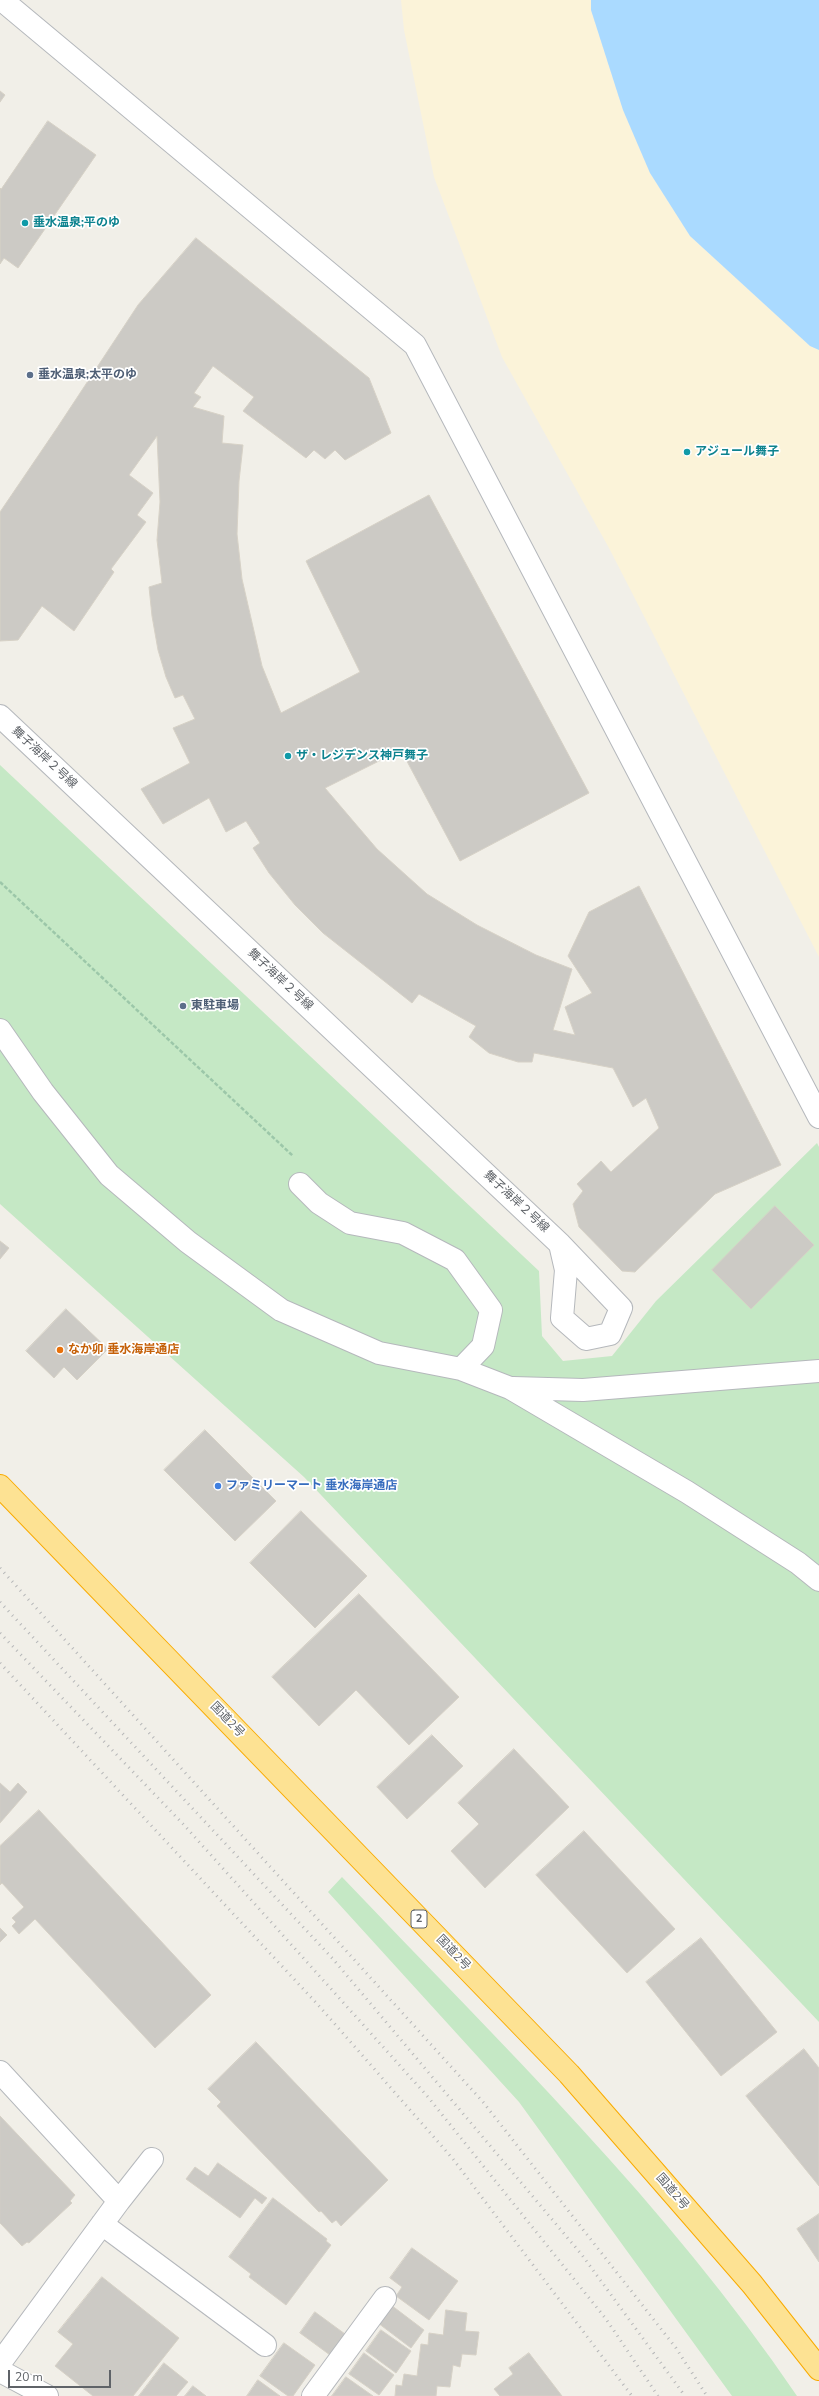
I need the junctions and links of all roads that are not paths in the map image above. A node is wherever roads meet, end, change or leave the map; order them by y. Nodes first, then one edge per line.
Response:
1 (2, 0) edge
2 (0, 716) edge
3 (0, 1030) edge
4 (819, 1117) edge
5 (300, 1184) road end
6 (560, 1244) dead end
7 (461, 1369) junction
8 (819, 1371) edge
9 (510, 1388) junction
10 (0, 1486) edge
11 (819, 1580) edge
12 (0, 2072) edge
13 (152, 2159) dead end
14 (119, 2201) junction
15 (102, 2224) junction
16 (385, 2298) dead end
17 (265, 2345) dead end
18 (0, 2363) edge
19 (819, 2369) edge
20 (0, 2371) edge
21 (47, 2396) edge
22 (313, 2396) edge

1 - 4 street
2 - 6 street, 舞子海岸２号線
3 - 7 street
5 - 7 street
7 - 9 street
8 - 9 street
9 - 11 street
10 - 19 highway, 国道2号 / 2
12 - 14 street
13 - 14 street
14 - 15 street
15 - 17 street
15 - 18 street
16 - 22 street
20 - 21 street

